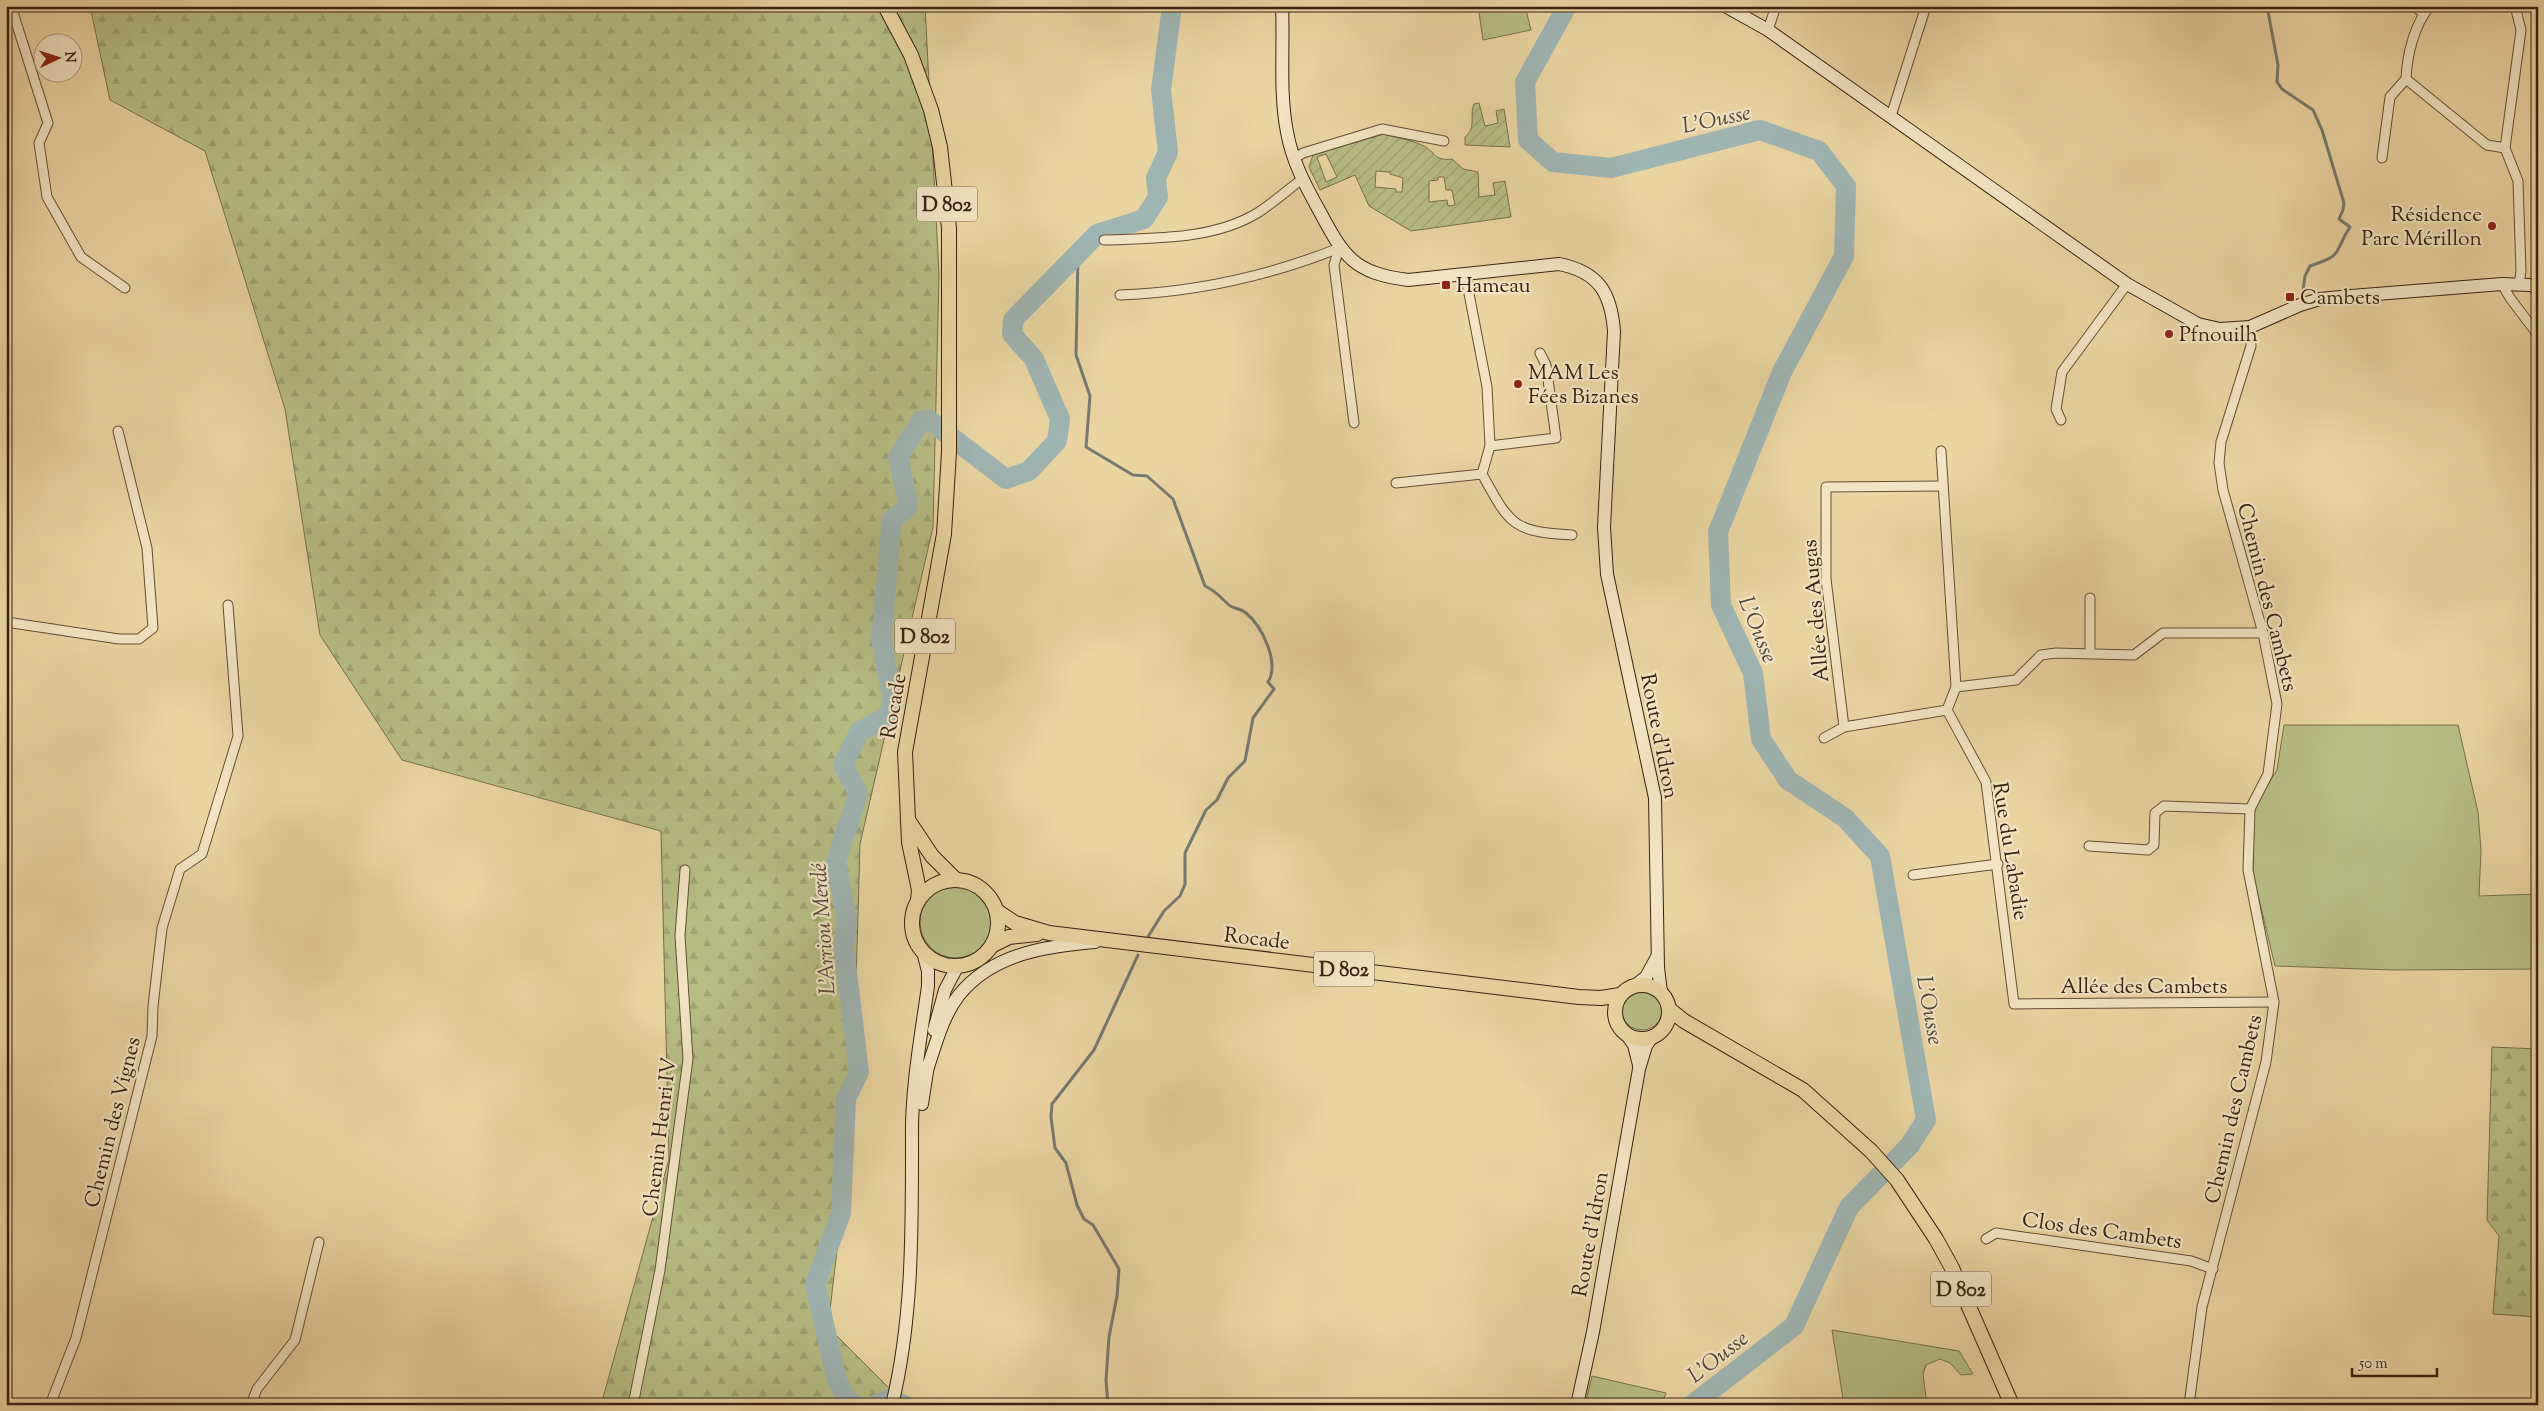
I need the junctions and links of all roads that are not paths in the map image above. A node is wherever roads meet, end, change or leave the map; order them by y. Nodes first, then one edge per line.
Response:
1 (12, 6) edge
2 (885, 6) edge
3 (1282, 6) edge
4 (1725, 6) edge
5 (1776, 6) edge
6 (1926, 6) edge
7 (2413, 6) edge
8 (2516, 6) edge
9 (2427, 10) edge
10 (1768, 30) junction
11 (2406, 79) junction
12 (1891, 116) junction
13 (1444, 141) dead end
14 (2505, 148) junction
15 (1295, 158) junction
16 (2382, 158) dead end
17 (1302, 179) junction
18 (1104, 240) dead end
19 (1339, 248) junction
20 (1466, 273) junction
21 (2127, 284) junction
22 (2502, 284) junction
23 (2519, 285) junction
24 (125, 288) dead end
25 (2538, 288) edge
26 (1120, 295) dead end
27 (2250, 327) junction
28 (2538, 335) edge
29 (1540, 354) dead end
30 (2060, 420) dead end
31 (1354, 423) dead end
32 (118, 431) dead end
33 (1490, 446) junction
34 (1941, 451) dead end
35 (1482, 474) junction
36 (1396, 482) dead end
37 (1942, 486) junction
38 (1572, 535) dead end
39 (2090, 598) dead end
40 (228, 605) dead end
41 (6, 622) edge
42 (2263, 634) junction
43 (2090, 653) junction
44 (1956, 687) junction
45 (1947, 710) junction
46 (1844, 727) junction
47 (1824, 738) dead end
48 (2250, 809) junction
49 (908, 819) junction
50 (2089, 846) dead end
51 (1998, 864) junction
52 (685, 870) dead end
53 (1913, 875) dead end
54 (956, 880) junction
55 (918, 901) junction
56 (997, 911) junction
57 (1049, 934) junction
58 (1110, 941) junction
59 (993, 945) junction
60 (923, 952) junction
61 (1658, 955) junction
62 (957, 967) junction
63 (1636, 985) junction
64 (1662, 992) junction
65 (1620, 995) junction
66 (1579, 997) junction
67 (2274, 1002) junction
68 (2014, 1004) joint
69 (1669, 1009) junction
70 (1614, 1012) junction
71 (1656, 1034) junction
72 (1627, 1035) junction
73 (1725, 1045) junction
74 (1639, 1069) junction
75 (926, 1073) junction
76 (913, 1159) junction
77 (1986, 1239) dead end
78 (319, 1242) dead end
79 (2213, 1269) junction
80 (50, 1405) edge
81 (251, 1405) edge
82 (633, 1405) edge
83 (892, 1405) edge
84 (1577, 1405) edge
85 (2012, 1405) edge
86 (2189, 1405) edge

1 - 24 street
2 - 49 main road, Rocade / D 802
3 - 15 street
4 - 10 street
5 - 10 street
6 - 12 street
7 - 9 street
8 - 14 street
9 - 11 street
10 - 12 street
11 - 14 street
11 - 16 street
12 - 21 street
13 - 15 street
14 - 23 street
15 - 17 street
17 - 18 street
17 - 19 street
19 - 20 street, Route d'Idron
19 - 26 street
19 - 31 street
20 - 33 street
20 - 61 street, Route d'Idron
21 - 27 street
21 - 30 street
22 - 23 street
22 - 27 street
22 - 28 street
23 - 25 street
27 - 42 street, Chemin des Cambets
29 - 33 street
32 - 41 street
33 - 35 street
34 - 37 street
35 - 36 street
35 - 38 street
37 - 44 street
37 - 46 street, Allée des Augas
39 - 43 street
40 - 80 street, Chemin des Vignes
42 - 43 street
42 - 48 street, Chemin des Cambets
43 - 44 street
44 - 45 street
45 - 46 street
45 - 51 street, Rue du Labadie
46 - 47 street
48 - 50 street
48 - 67 street, Chemin des Cambets
49 - 54 main road
49 - 55 main road, D 802
51 - 53 street
51 - 68 street, Rue du Labadie
52 - 82 street, Chemin Henri IV
54 - 55 main road
54 - 56 main road
55 - 60 main road
56 - 57 main road, D 802
56 - 59 main road
57 - 58 main road, Rocade / D 802
57 - 59 main road, D 802
58 - 66 main road, Rocade / D 802
58 - 75 street
59 - 62 main road
60 - 62 main road
60 - 76 street
61 - 63 street, Route d'Idron
61 - 64 street, Route d'Idron
62 - 75 street
63 - 64 main road
63 - 65 main road
64 - 69 main road
65 - 66 main road, D 802
65 - 70 main road
66 - 70 main road, D 802
67 - 68 street, Allée des Cambets
67 - 79 street, Chemin des Cambets
69 - 71 main road
69 - 73 main road, D 802
70 - 72 main road
71 - 72 main road
71 - 73 main road, D 802
71 - 74 street, Route d'Idron
72 - 74 street, Route d'Idron
73 - 85 main road, D 802
74 - 84 street, Route d'Idron
75 - 76 street
76 - 83 street
77 - 79 street, Clos des Cambets
78 - 81 street
79 - 86 street, Chemin des Cambets

